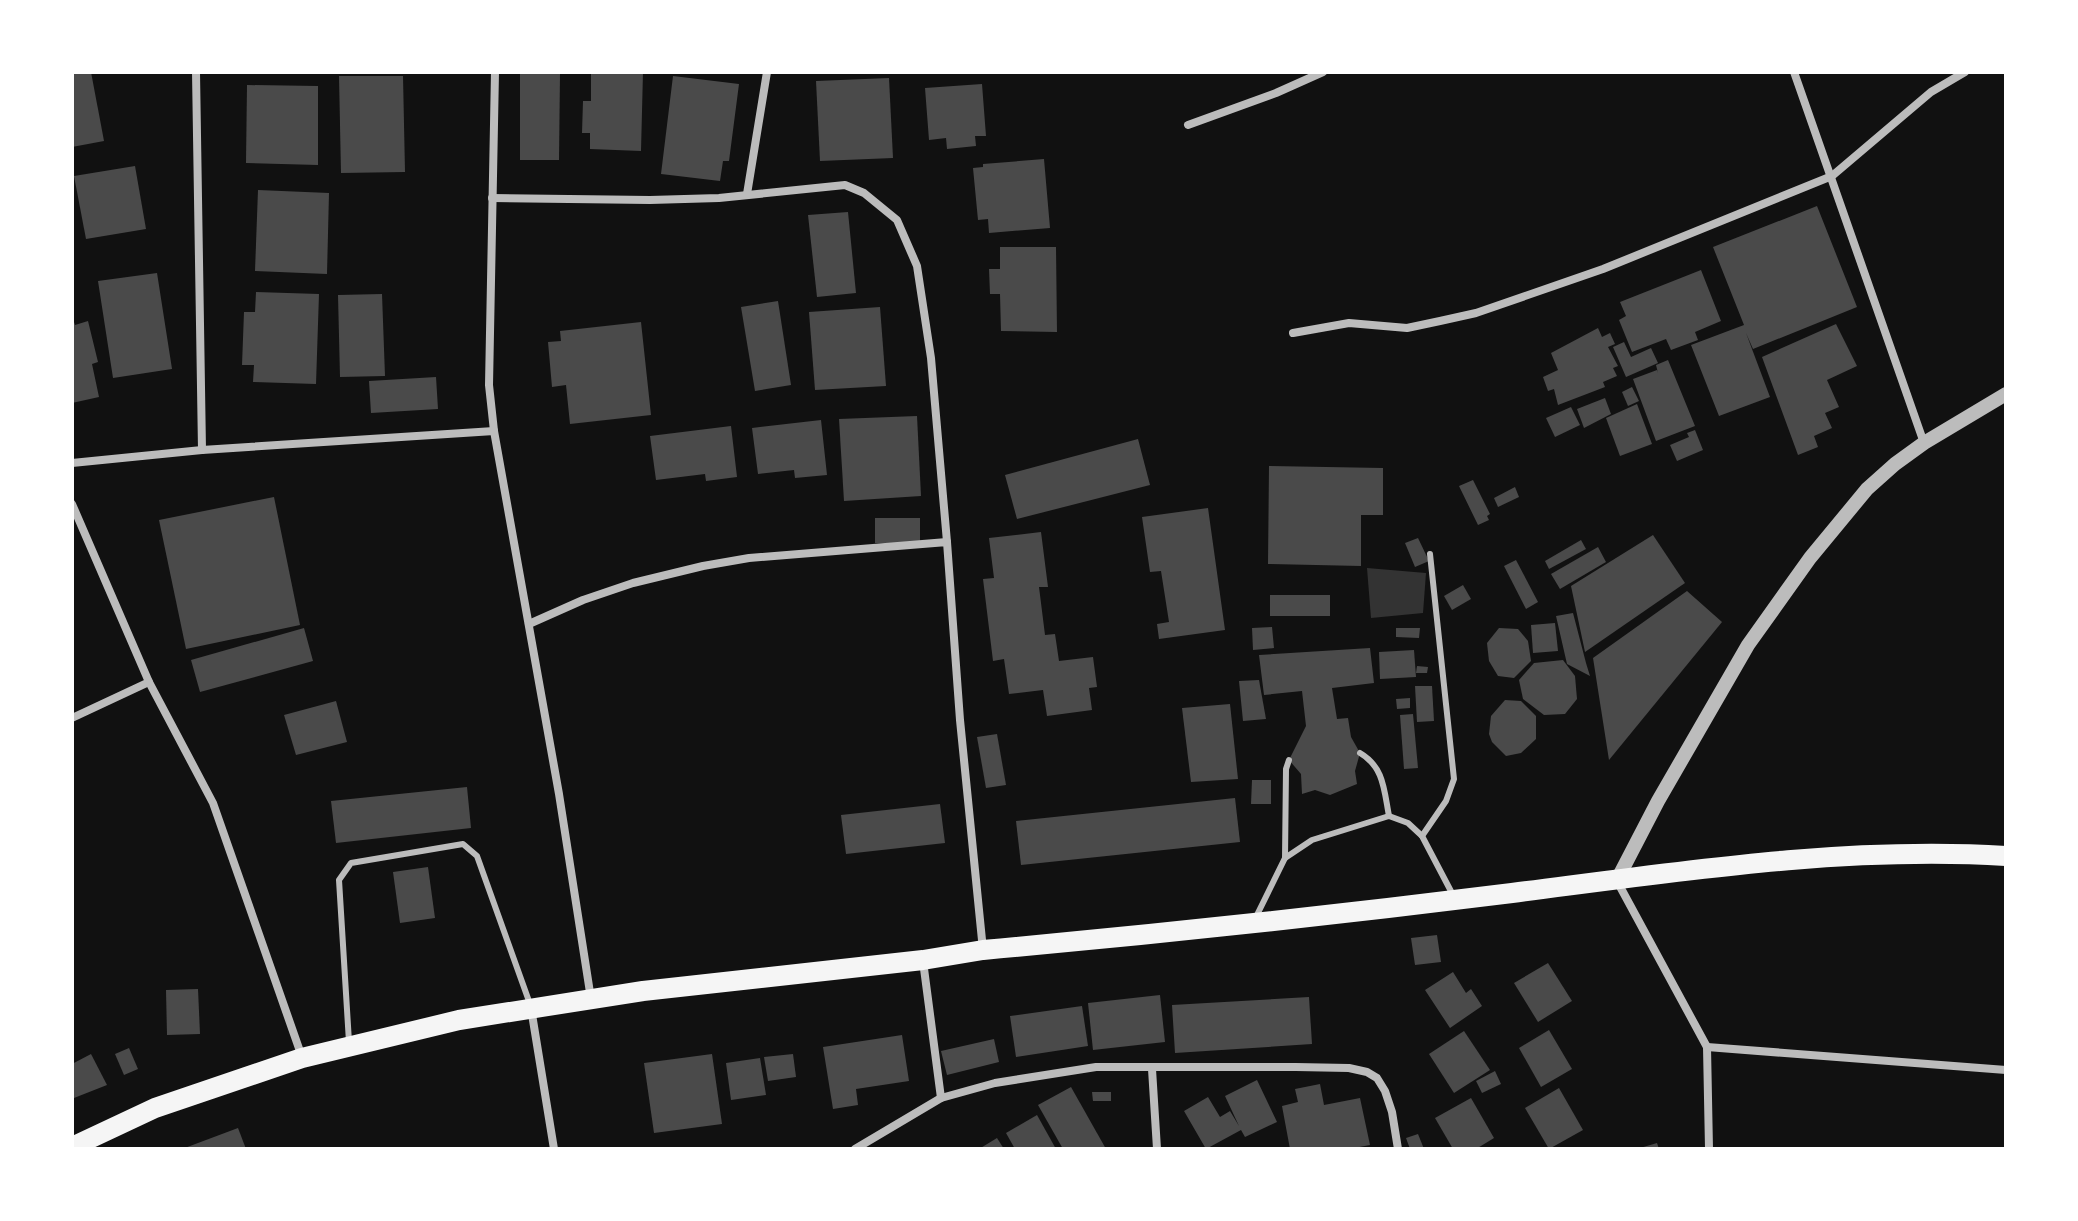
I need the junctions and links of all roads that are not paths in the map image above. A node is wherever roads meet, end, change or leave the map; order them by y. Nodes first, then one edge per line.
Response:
1 (196, 72) edge
2 (495, 72) edge
3 (767, 72) edge
4 (1323, 72) edge
5 (1794, 72) edge
6 (1965, 72) edge
7 (1188, 125) dead end
8 (1832, 176) junction
9 (747, 194) junction
10 (492, 198) junction
11 (1293, 333) dead end
12 (2006, 394) edge
13 (494, 431) junction
14 (1924, 443) junction
15 (202, 450) junction
16 (72, 463) edge
17 (72, 504) edge
18 (947, 542) junction
19 (1430, 554) dead end
20 (529, 624) junction
21 (149, 682) junction
22 (72, 718) edge
23 (1360, 753) dead end
24 (1289, 760) dead end
25 (1389, 816) junction
26 (1422, 836) junction
27 (2006, 856) edge
28 (1285, 858) junction
29 (1617, 880) junction
30 (1456, 900) junction
31 (1254, 921) junction
32 (983, 950) junction
33 (923, 960) junction
34 (591, 999) junction
35 (531, 1008) junction
36 (350, 1045) junction
37 (1707, 1047) junction
38 (302, 1058) junction
39 (1152, 1069) junction
40 (2006, 1070) edge
41 (941, 1098) junction
42 (878, 1137) junction
43 (72, 1147) edge
44 (554, 1149) edge
45 (855, 1149) edge
46 (879, 1149) edge
47 (1157, 1149) edge
48 (1398, 1149) edge
49 (1709, 1149) edge

1 - 15 street
2 - 10 street
3 - 9 street
4 - 7 street
5 - 8 street
6 - 8 street
8 - 11 street
8 - 14 street
9 - 10 street
9 - 18 street
10 - 13 street
12 - 14 street
13 - 15 street
13 - 20 street
14 - 29 street
15 - 16 street
17 - 21 street
18 - 20 street
18 - 32 street
19 - 26 lane
20 - 34 street
21 - 22 street
21 - 38 street
23 - 25 lane
24 - 28 lane
25 - 26 lane
25 - 28 lane
26 - 30 lane
27 - 29 main road
28 - 31 lane
29 - 30 main road
29 - 37 street
30 - 31 main road
31 - 32 main road
32 - 33 main road
33 - 34 main road
33 - 41 street
34 - 35 main road
35 - 36 main road
35 - 36 lane
35 - 44 street
36 - 38 main road
37 - 40 street
37 - 49 street
38 - 43 main road
39 - 41 street
39 - 47 street
39 - 48 street
41 - 42 street
42 - 45 street
42 - 46 street

